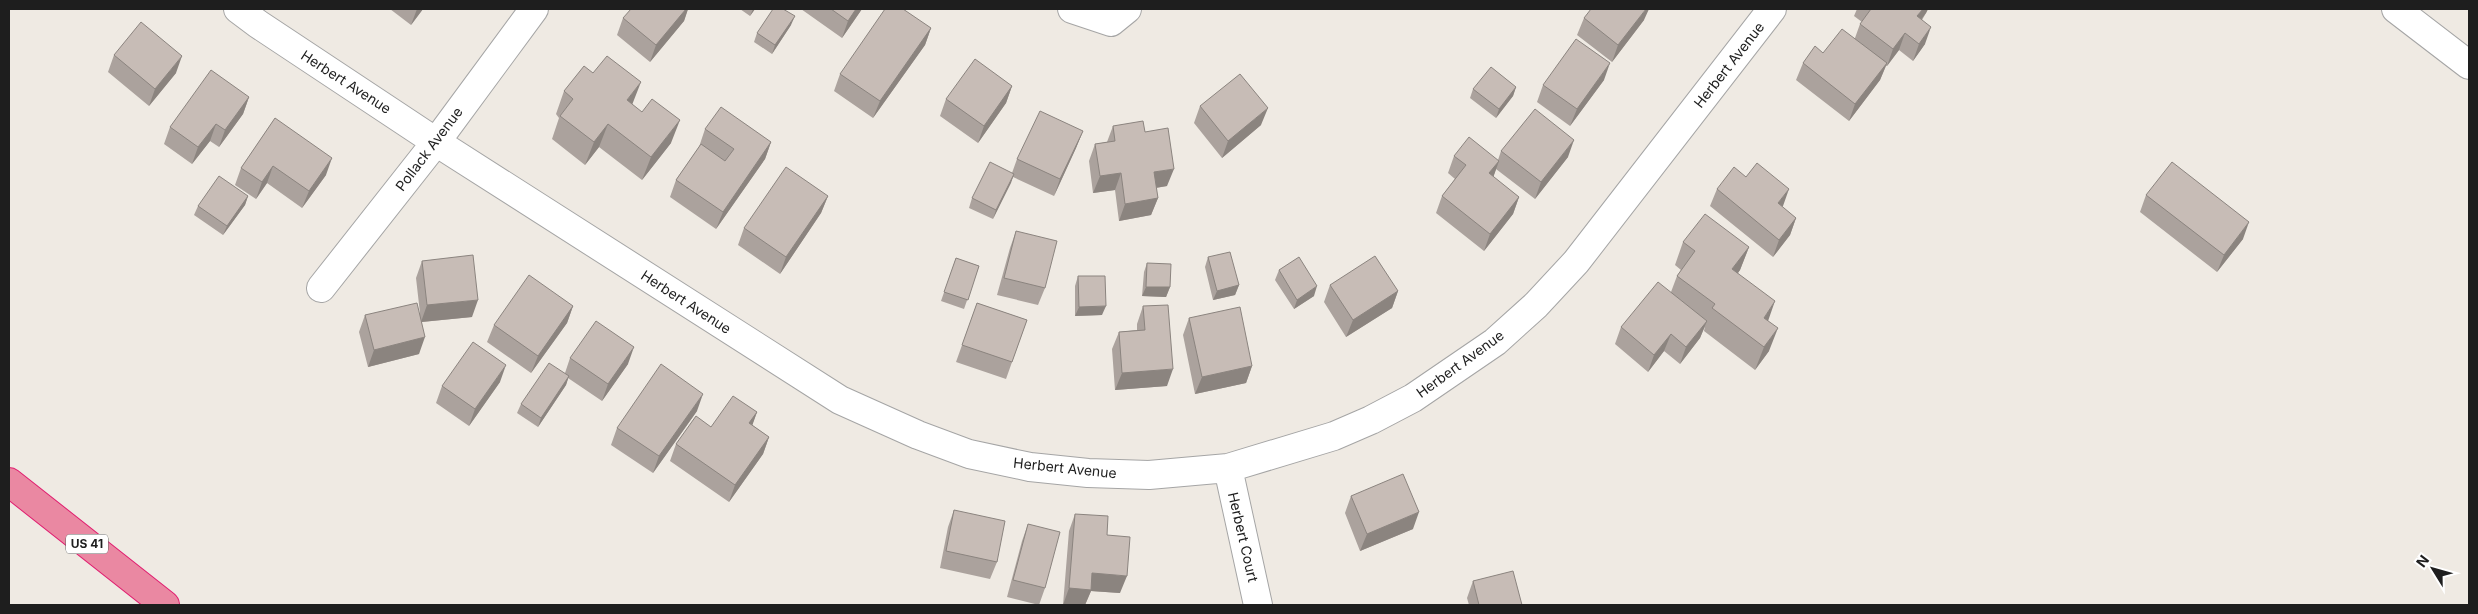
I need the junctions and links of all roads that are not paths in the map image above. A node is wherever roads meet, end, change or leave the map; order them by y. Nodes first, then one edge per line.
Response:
1 (238, 9) edge
2 (534, 9) edge
3 (1072, 9) edge
4 (1127, 9) edge
5 (1772, 9) edge
6 (2396, 9) edge
7 (2469, 65) edge
8 (436, 142) junction
9 (321, 288) dead end
10 (1228, 468) junction
11 (9, 482) edge
12 (165, 605) edge
13 (1258, 605) edge

1 - 8 street, Herbert Avenue
2 - 8 street, Pollack Avenue
3 - 4 street
5 - 10 street, Herbert Avenue
6 - 7 street
8 - 9 street, Pollack Avenue
8 - 10 street, Herbert Avenue
10 - 13 street, Herbert Court
11 - 12 highway, US 41

